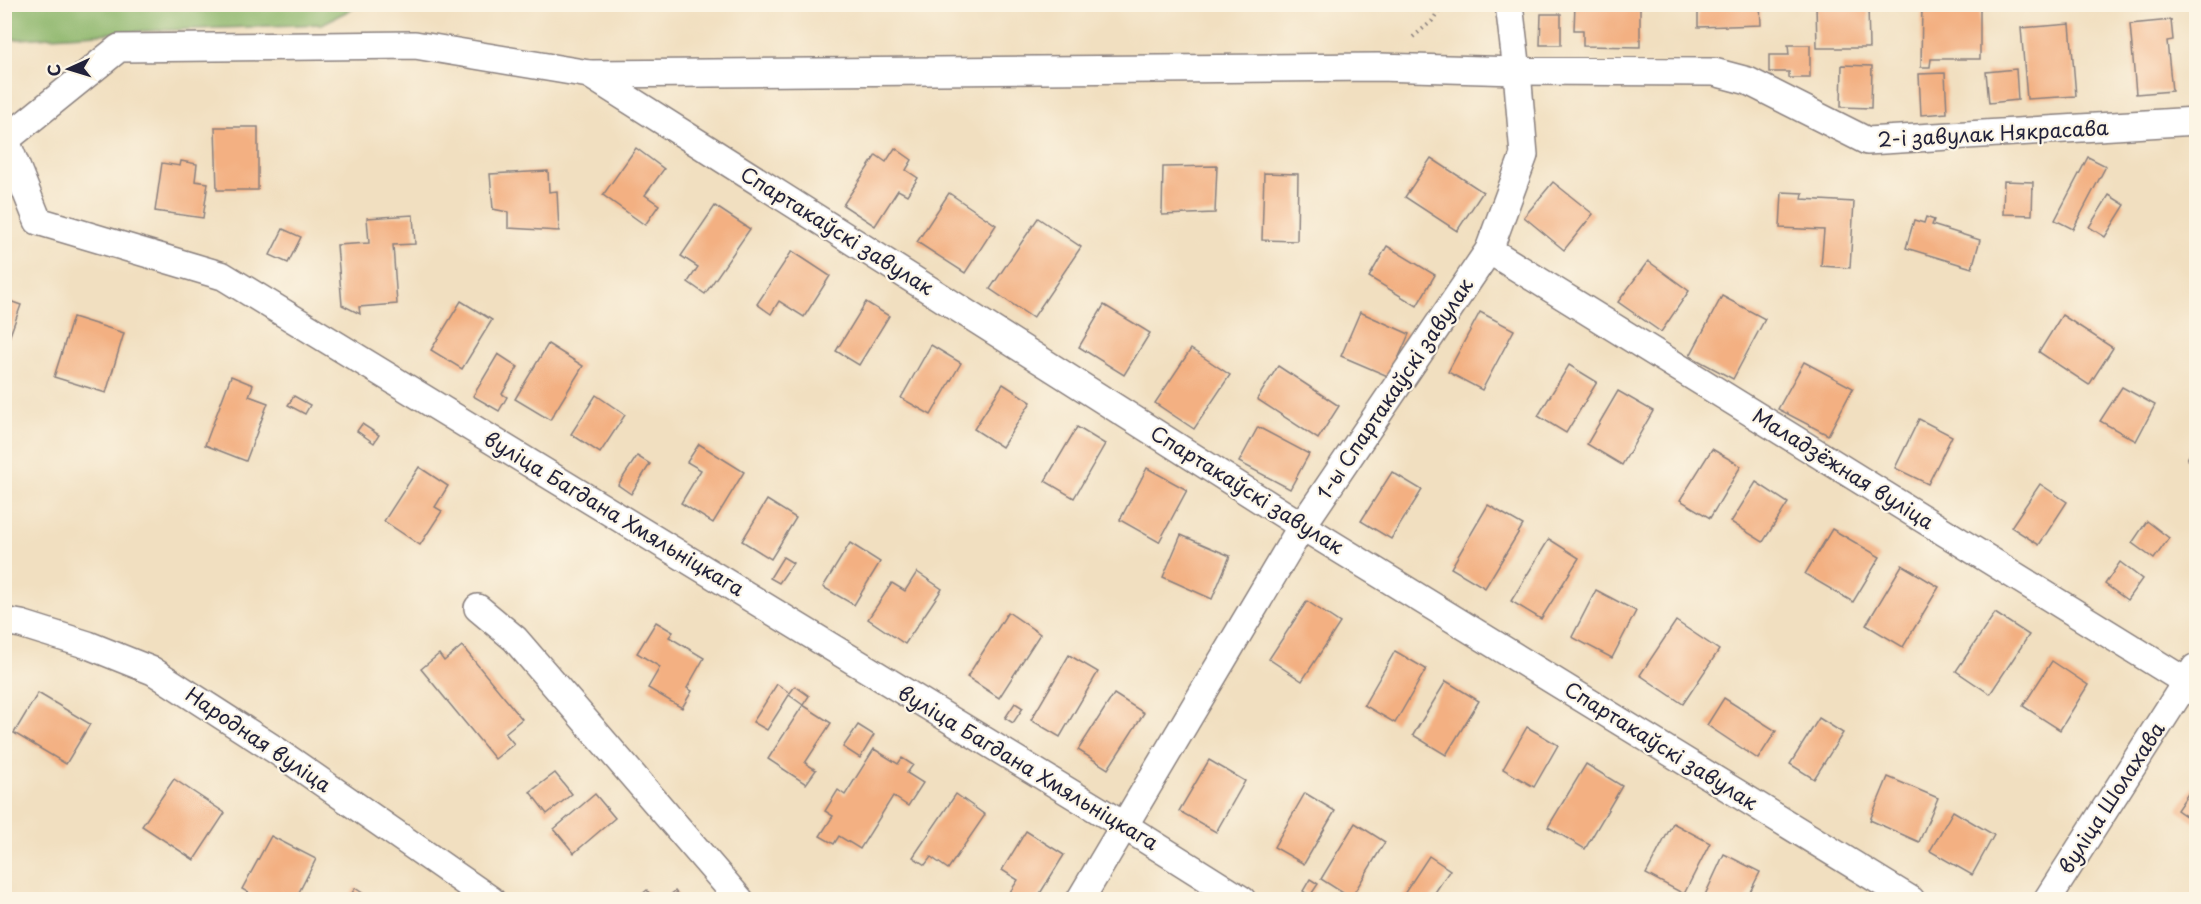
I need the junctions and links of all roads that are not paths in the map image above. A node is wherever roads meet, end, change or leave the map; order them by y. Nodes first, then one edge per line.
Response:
1 (1509, 4) edge
2 (1517, 72) junction
3 (589, 74) junction
4 (2196, 121) edge
5 (5, 141) edge
6 (1489, 250) junction
7 (1302, 526) junction
8 (478, 608) dead end
9 (4, 621) edge
10 (2193, 678) edge
11 (1124, 825) junction
12 (491, 900) edge
13 (740, 900) edge
14 (1080, 900) edge
15 (1242, 900) edge
16 (1911, 900) edge
17 (2047, 900) edge

1 - 2 street, 1-ы Спартакаўскі завулак
2 - 3 street, 2-і завулак Някрасава
2 - 4 street, 2-і завулак Някрасава
2 - 6 street, 1-ы Спартакаўскі завулак
3 - 5 street
3 - 7 street, Спартакаўскі завулак
5 - 11 street, вуліца Багдана Хмяльніцкага
6 - 7 street, 1-ы Спартакаўскі завулак
6 - 10 street, Маладзёжная вуліца
7 - 11 street, 1-ы Спартакаўскі завулак
7 - 16 street, Спартакаўскі завулак
8 - 13 street
9 - 12 street, Народная вуліца
10 - 17 street, вуліца Шолахава
11 - 14 street, 1-ы Спартакаўскі завулак
11 - 15 street, вуліца Багдана Хмяльніцкага

